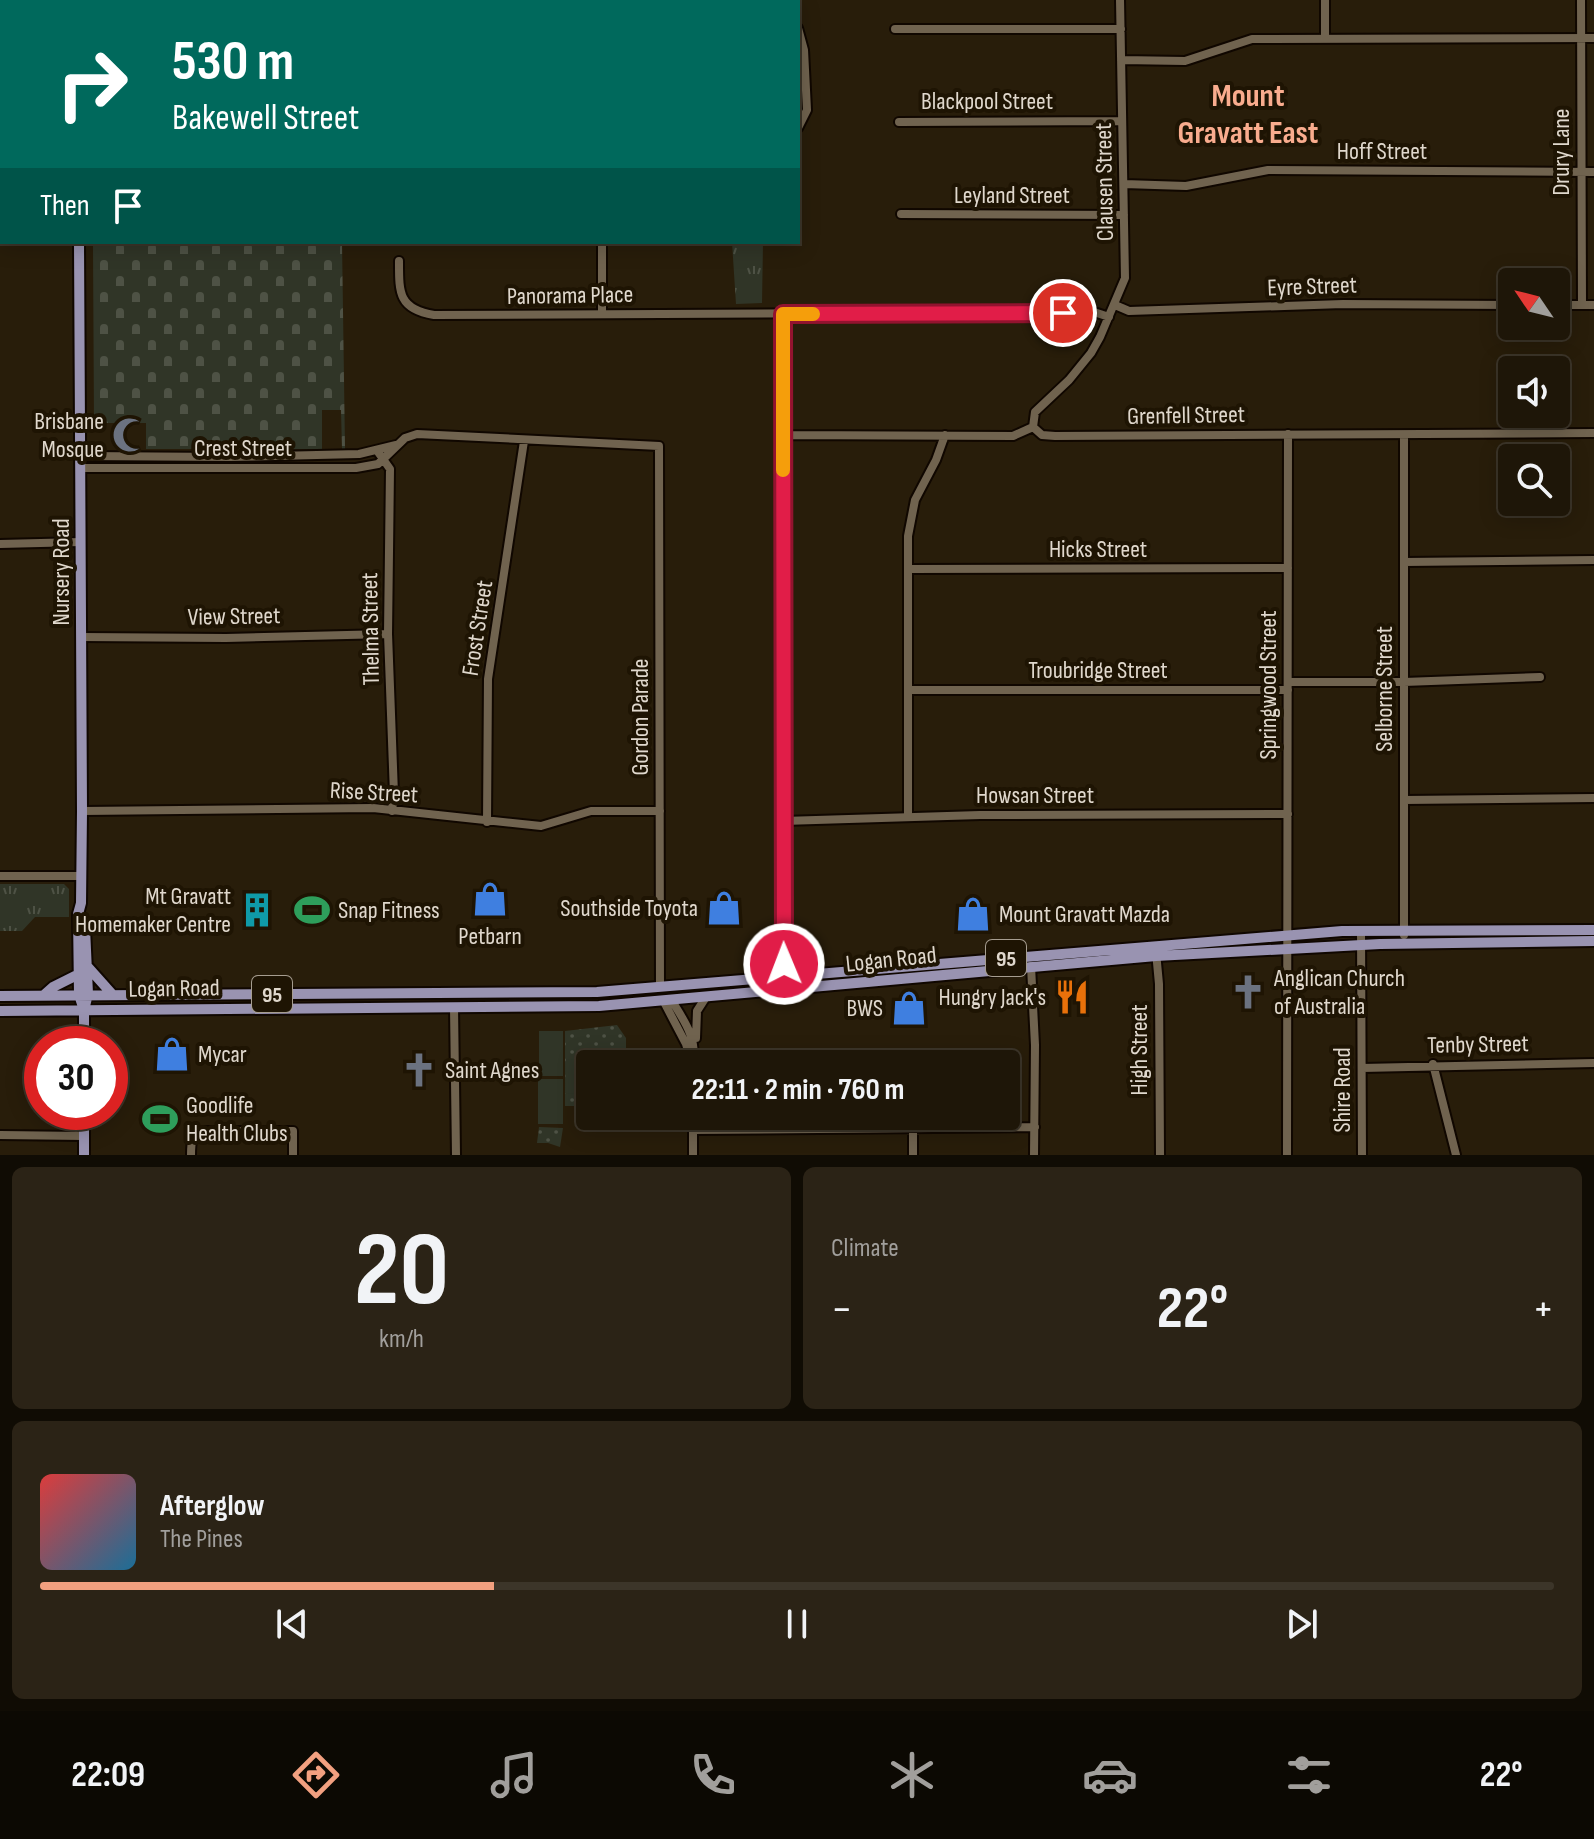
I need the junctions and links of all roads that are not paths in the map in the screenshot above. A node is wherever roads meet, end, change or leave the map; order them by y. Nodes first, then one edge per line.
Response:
1 (1120, 0) edge
2 (1325, 0) edge
3 (1581, 0) edge
4 (895, 29) dead end
5 (1121, 29) junction
6 (800, 35) edge
7 (1325, 38) junction
8 (1594, 38) edge
9 (1581, 39) junction
10 (1121, 60) junction
11 (1122, 121) junction
12 (899, 122) dead end
13 (800, 124) edge
14 (1582, 172) junction
15 (1594, 172) edge
16 (1124, 184) junction
17 (901, 214) dead end
18 (1124, 215) junction
19 (79, 244) edge
20 (602, 244) edge
21 (399, 261) dead end
22 (1115, 305) junction
23 (1498, 305) edge
24 (1570, 305) edge
25 (1582, 305) junction
26 (1594, 305) edge
27 (602, 313) junction
28 (783, 314) junction
29 (1109, 317) junction
30 (1033, 427) junction
31 (1594, 433) edge
32 (1288, 434) junction
33 (782, 435) junction
34 (945, 435) junction
35 (1404, 435) junction
36 (524, 441) junction
37 (659, 446) joint
38 (381, 455) junction
39 (81, 456) junction
40 (80, 468) junction
41 (81, 542) junction
42 (0, 544) edge
43 (1594, 560) edge
44 (1404, 562) junction
45 (1288, 568) junction
46 (908, 569) junction
47 (388, 634) junction
48 (81, 637) junction
49 (1540, 677) dead end
50 (1404, 682) junction
51 (1288, 686) junction
52 (909, 690) junction
53 (1594, 798) edge
54 (1404, 800) junction
55 (82, 811) junction
56 (392, 811) junction
57 (660, 811) junction
58 (1288, 814) junction
59 (908, 816) junction
60 (783, 821) junction
61 (487, 822) junction
62 (0, 876) edge
63 (81, 876) junction
64 (1404, 929) junction
65 (1361, 930) junction
66 (1594, 930) edge
67 (1287, 936) junction
68 (1594, 941) edge
69 (1404, 943) junction
70 (1362, 944) junction
71 (1287, 950) junction
72 (1156, 951) junction
73 (1031, 966) junction
74 (83, 970) junction
75 (784, 976) junction
76 (660, 987) junction
77 (784, 990) junction
78 (112, 994) junction
79 (44, 995) junction
80 (84, 995) junction
81 (0, 996) edge
82 (706, 997) junction
83 (668, 1001) junction
84 (454, 1007) junction
85 (84, 1010) junction
86 (0, 1011) edge
87 (84, 1026) edge
88 (688, 1050) edge
89 (695, 1050) edge
90 (695, 1050) edge
91 (1594, 1063) edge
92 (1433, 1064) junction
93 (1362, 1068) junction
94 (1020, 1127) edge
95 (1035, 1127) junction
96 (84, 1130) edge
97 (693, 1130) edge
98 (913, 1130) edge
99 (0, 1135) edge
100 (84, 1136) junction
101 (84, 1155) edge
102 (191, 1155) edge
103 (293, 1155) edge
104 (456, 1155) edge
105 (693, 1155) edge
106 (913, 1155) edge
107 (1034, 1155) edge
108 (1160, 1155) edge
109 (1287, 1155) edge
110 (1362, 1155) edge
111 (1456, 1155) edge

1 - 5 street, Clausen Street
2 - 7 street
3 - 9 street, Drury Lane
4 - 5 street
5 - 10 street, Clausen Street
6 - 13 street
7 - 9 street
7 - 10 street
8 - 9 street
9 - 14 street, Drury Lane
10 - 11 street, Clausen Street
11 - 12 street, Blackpool Street
11 - 16 street, Clausen Street
14 - 15 street, Hoff Street
14 - 16 street, Hoff Street
14 - 25 street, Drury Lane
16 - 18 street, Clausen Street
17 - 18 street, Leyland Street
18 - 22 street, Clausen Street
19 - 39 main road, Nursery Road
20 - 27 street
21 - 27 street, Panorama Place
22 - 23 street, Eyre Street
22 - 29 street, Clausen Street
24 - 25 street
25 - 26 street
27 - 28 street, Panorama Place
28 - 29 street, Panorama Place
28 - 33 street
29 - 30 street, Clausen Street
30 - 32 street, Grenfell Street
30 - 34 street, Grenfell Street
31 - 35 street, Grenfell Street
32 - 35 street, Grenfell Street
32 - 45 street, Springwood Street
33 - 34 street, Grenfell Street
33 - 60 street
34 - 46 street
35 - 44 street, Selborne Street
36 - 37 street, Crest Street
36 - 38 street, Crest Street
36 - 61 street, Frost Street
37 - 57 street, Gordon Parade
38 - 39 street, Crest Street
38 - 40 street, Crest Street
38 - 47 street, Thelma Street
39 - 40 main road, Nursery Road
40 - 41 main road, Nursery Road
41 - 42 street
41 - 48 main road, Nursery Road
43 - 44 street
44 - 50 street, Selborne Street
45 - 46 street, Hicks Street
45 - 51 street, Springwood Street
46 - 52 street
47 - 48 street, View Street
47 - 56 street, Thelma Street
48 - 55 main road, Nursery Road
49 - 50 street, Troubridge Street
50 - 51 street, Troubridge Street
50 - 54 street, Selborne Street
51 - 52 street, Troubridge Street
51 - 58 street, Springwood Street
52 - 59 street
53 - 54 street
54 - 64 street, Selborne Street
55 - 56 street, Rise Street
55 - 63 main road, Nursery Road
56 - 61 street, Rise Street
57 - 61 street, Rise Street
57 - 76 street, Gordon Parade
58 - 59 street, Howsan Street
58 - 67 street, Springwood Street
59 - 60 street, Howsan Street
60 - 75 street
62 - 63 street
63 - 74 main road, Nursery Road
64 - 65 main road, Logan Road / 95
64 - 66 main road, Logan Road / 95
64 - 69 street, Selborne Street
65 - 67 main road, Logan Road / 95
65 - 70 street, Shire Road
67 - 71 street, Springwood Street
67 - 72 main road, Logan Road / 95
68 - 69 main road, Logan Road / 95
69 - 70 main road, Logan Road / 95
70 - 71 main road, Logan Road / 95
70 - 93 street, Shire Road
71 - 72 main road, Logan Road / 95
71 - 109 street, Springwood Street
72 - 73 main road, Logan Road / 95
72 - 75 main road, Logan Road / 95
72 - 108 street, High Street
73 - 77 main road, Logan Road / 95
73 - 95 street
74 - 78 main road
74 - 79 main road
74 - 80 main road, Nursery Road
75 - 76 main road, Logan Road / 95
75 - 77 street
76 - 78 main road, Logan Road / 95
76 - 83 main road
77 - 82 main road, Logan Road / 95
78 - 80 main road, Logan Road / 95
79 - 80 main road, Logan Road / 95
79 - 81 main road, Logan Road / 95
80 - 85 main road, Nursery Road
82 - 83 main road, Logan Road / 95
82 - 90 street
83 - 84 main road, Logan Road / 95
83 - 88 street
83 - 89 street
84 - 85 main road, Logan Road / 95
84 - 104 street
85 - 86 main road, Logan Road / 95
85 - 87 main road, Nursery Road
91 - 92 street, Tenby Street
92 - 93 street, Tenby Street
92 - 111 street
93 - 110 street, Shire Road
94 - 95 street
95 - 107 street
96 - 100 main road
97 - 105 street
98 - 106 street
99 - 100 street
100 - 101 main road
102 - 103 street

